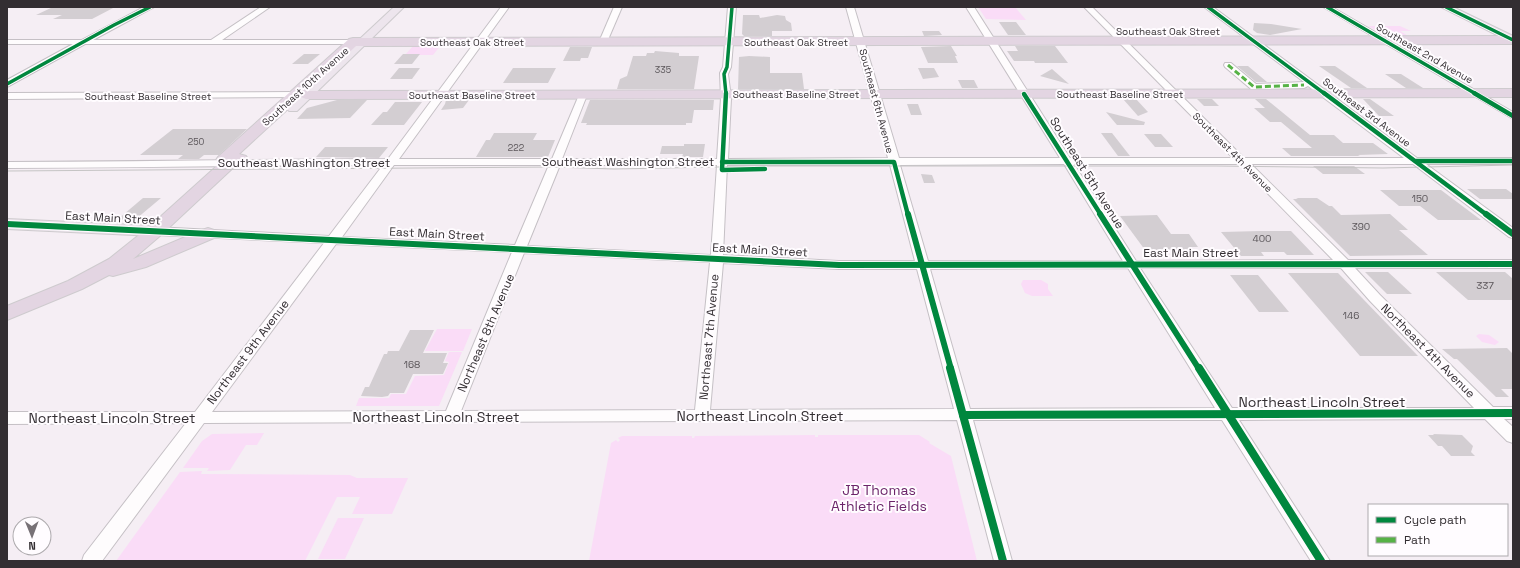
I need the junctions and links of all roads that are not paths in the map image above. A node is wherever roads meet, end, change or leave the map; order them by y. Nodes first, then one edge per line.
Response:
1 (150, 7) edge
2 (266, 7) edge
3 (390, 7) edge
4 (400, 7) edge
5 (505, 7) edge
6 (618, 7) edge
7 (732, 7) edge
8 (850, 7) edge
9 (970, 7) edge
10 (1088, 7) edge
11 (1208, 7) edge
12 (1327, 7) edge
13 (1446, 7) edge
14 (377, 29) junction
15 (1384, 40) junction
16 (1513, 40) edge
17 (861, 41) junction
18 (991, 41) junction
19 (1121, 41) junction
20 (1254, 41) junction
21 (7, 42) edge
22 (83, 42) junction
23 (213, 42) junction
24 (357, 42) junction
25 (404, 42) junction
26 (479, 42) junction
27 (604, 42) junction
28 (728, 42) junction
29 (1228, 65) dead end
30 (7, 84) edge
31 (1304, 85) dead end
32 (1474, 93) junction
33 (1513, 93) edge
34 (876, 94) junction
35 (1024, 94) junction
36 (1175, 94) junction
37 (1325, 94) junction
38 (440, 95) junction
39 (583, 95) junction
40 (726, 95) junction
41 (7, 96) edge
42 (298, 99) junction
43 (1513, 116) edge
44 (1513, 161) edge
45 (7, 165) edge
46 (896, 165) junction
47 (1069, 165) junction
48 (1245, 165) junction
49 (1420, 165) junction
50 (387, 166) junction
51 (554, 166) junction
52 (722, 166) junction
53 (225, 167) junction
54 (1513, 168) edge
55 (7, 224) edge
56 (155, 231) junction
57 (208, 234) junction
58 (1513, 234) edge
59 (333, 240) junction
60 (520, 249) junction
61 (716, 259) junction
62 (1132, 264) junction
63 (1344, 264) junction
64 (1513, 264) edge
65 (922, 265) junction
66 (96, 275) junction
67 (7, 314) edge
68 (1513, 413) edge
69 (1228, 414) junction
70 (1490, 414) junction
71 (963, 415) junction
72 (702, 416) junction
73 (451, 417) junction
74 (7, 418) edge
75 (199, 418) junction
76 (1513, 437) edge
77 (91, 561) edge
78 (1003, 561) edge
79 (1321, 561) edge

1 - 22 street
2 - 23 street
3 - 24 main road, Southeast 10th Avenue
4 - 14 main road, Southeast 10th Avenue
5 - 26 street, Northeast 9th Avenue
6 - 27 street
7 - 28 street, Northeast 7th Avenue
8 - 17 street, Southeast 6th Avenue
9 - 18 street, Southeast 5th Avenue
10 - 19 street, Southeast 4th Avenue
11 - 20 street, Southeast 3rd Avenue
12 - 15 street, Southeast 2nd Avenue
13 - 16 main road
14 - 24 main road, Southeast 10th Avenue
14 - 25 highway
15 - 16 highway, Southeast Oak Street
15 - 20 highway, Southeast Oak Street
15 - 32 street, Southeast 2nd Avenue
17 - 18 highway, Southeast Oak Street
17 - 28 highway, Southeast Oak Street
17 - 34 street, Southeast 6th Avenue
18 - 19 highway, Southeast Oak Street
18 - 35 street, Southeast 5th Avenue
19 - 20 highway, Southeast Oak Street
19 - 36 street, Southeast 4th Avenue
20 - 37 street, Southeast 3rd Avenue
21 - 22 street, Southeast Oak Street
22 - 23 street, Southeast Oak Street
22 - 30 street
23 - 24 street, Southeast Oak Street
24 - 25 highway, Southeast Oak Street
24 - 42 highway, Southeast 10th Avenue
25 - 26 highway, Southeast Oak Street
26 - 27 highway, Southeast Oak Street
26 - 38 street, Northeast 9th Avenue
27 - 28 highway, Southeast Oak Street
28 - 40 street, Northeast 7th Avenue
29 - 31 street
32 - 33 highway, Southeast Baseline Street
32 - 37 highway, Southeast Baseline Street
32 - 43 street, Southeast 2nd Avenue
34 - 35 highway, Southeast Baseline Street
34 - 40 highway, Southeast Baseline Street
34 - 46 street, Southeast 6th Avenue
35 - 36 highway, Southeast Baseline Street
35 - 47 street, Southeast 5th Avenue
36 - 37 highway, Southeast Baseline Street
36 - 48 street, Southeast 4th Avenue
37 - 49 street, Southeast 3rd Avenue
38 - 39 highway, Southeast Baseline Street
38 - 42 highway, Southeast Baseline Street
38 - 50 street, Northeast 9th Avenue
39 - 40 highway, Southeast Baseline Street
39 - 51 street, Northeast 8th Avenue
40 - 52 street, Northeast 7th Avenue
41 - 42 street, Southeast Baseline Street
42 - 53 highway, Southeast 10th Avenue
44 - 49 street, Southeast Washington Street
45 - 53 street, Southeast Washington Street
46 - 47 street, Southeast Washington Street
46 - 52 street, Southeast Washington Street
46 - 65 street, Southeast 6th Avenue
47 - 48 street, Southeast Washington Street
47 - 62 street, Southeast 5th Avenue
48 - 49 street, Southeast Washington Street
48 - 63 street, Southeast 4th Avenue
49 - 54 street, Southeast Washington Street
49 - 58 street, Southeast 3rd Avenue
50 - 51 street, Southeast Washington Street
50 - 53 street, Southeast Washington Street
50 - 59 street, Northeast 9th Avenue
51 - 52 street, Southeast Washington Street
51 - 60 street, Northeast 8th Avenue
52 - 61 street, Northeast 7th Avenue
53 - 56 highway, Southeast 10th Avenue
55 - 56 main road, East Main Street
56 - 57 street, East Main Street
56 - 66 highway, Southeast 10th Avenue
57 - 59 street, East Main Street
57 - 66 highway
59 - 60 street, East Main Street
59 - 75 street, Northeast 9th Avenue
60 - 61 street, East Main Street
60 - 73 street, Northeast 8th Avenue
61 - 65 street, East Main Street
61 - 72 street, Northeast 7th Avenue
62 - 63 street, East Main Street
62 - 65 street, East Main Street
62 - 69 street, Southeast 5th Avenue
63 - 64 street, East Main Street
63 - 70 street, Northeast 4th Avenue
65 - 71 street, Southeast 6th Avenue
66 - 67 highway
68 - 70 street, Northeast Lincoln Street
69 - 70 street, Northeast Lincoln Street
69 - 71 street, Northeast Lincoln Street
69 - 79 street, Southeast 5th Avenue
70 - 76 street, Northeast 4th Avenue
71 - 72 street, Northeast Lincoln Street
71 - 78 street, Southeast 6th Avenue
72 - 73 street, Northeast Lincoln Street
73 - 75 street, Northeast Lincoln Street
74 - 75 street, Northeast Lincoln Street
75 - 77 street, Northeast 9th Avenue

